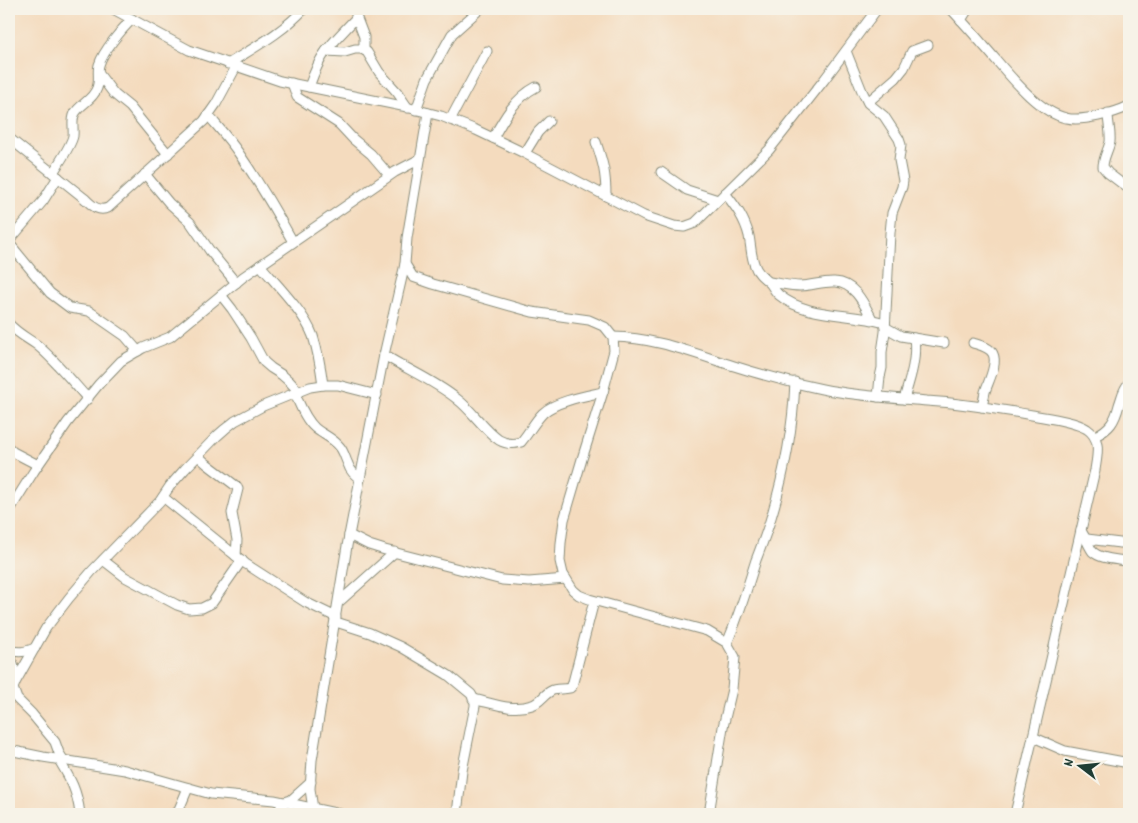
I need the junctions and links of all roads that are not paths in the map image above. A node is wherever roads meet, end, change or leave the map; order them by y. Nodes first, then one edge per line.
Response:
1 (113, 9) edge
2 (304, 9) edge
3 (480, 9) edge
4 (877, 9) edge
5 (951, 9) edge
6 (968, 9) edge
7 (357, 12) edge
8 (132, 19) junction
9 (961, 20) junction
10 (928, 45) dead end
11 (364, 50) junction
12 (487, 51) dead end
13 (846, 51) junction
14 (326, 52) junction
15 (232, 65) junction
16 (99, 74) junction
17 (292, 83) junction
18 (309, 87) junction
19 (536, 87) dead end
20 (868, 102) junction
21 (1129, 106) edge
22 (412, 109) junction
23 (428, 113) junction
24 (1108, 113) junction
25 (208, 115) junction
26 (450, 120) junction
27 (549, 121) dead end
28 (9, 138) edge
29 (493, 138) junction
30 (596, 142) dead end
31 (525, 153) junction
32 (168, 154) junction
33 (420, 159) junction
34 (661, 172) dead end
35 (145, 174) junction
36 (56, 175) junction
37 (389, 175) junction
38 (1129, 189) edge
39 (606, 196) junction
40 (722, 197) junction
41 (9, 242) edge
42 (293, 242) junction
43 (405, 264) junction
44 (260, 265) junction
45 (769, 282) junction
46 (236, 283) junction
47 (221, 295) junction
48 (872, 319) junction
49 (9, 324) edge
50 (885, 325) junction
51 (613, 337) junction
52 (914, 338) junction
53 (944, 343) dead end
54 (973, 343) dead end
55 (138, 351) junction
56 (384, 355) junction
57 (795, 382) junction
58 (1129, 383) edge
59 (323, 385) junction
60 (603, 392) junction
61 (297, 393) junction
62 (377, 395) junction
63 (878, 397) junction
64 (88, 398) junction
65 (904, 399) junction
66 (982, 407) junction
67 (1095, 436) junction
68 (9, 448) edge
69 (198, 456) junction
70 (38, 466) junction
71 (360, 480) junction
72 (163, 497) junction
73 (9, 511) edge
74 (1081, 530) junction
75 (349, 535) junction
76 (1086, 539) junction
77 (1129, 543) edge
78 (395, 552) junction
79 (239, 558) junction
80 (103, 560) junction
81 (1129, 562) edge
82 (566, 579) junction
83 (594, 600) junction
84 (338, 602) junction
85 (336, 620) junction
86 (727, 643) junction
87 (35, 648) junction
88 (9, 650) edge
89 (17, 678) junction
90 (12, 688) junction
91 (9, 698) edge
92 (473, 699) junction
93 (1033, 737) junction
94 (9, 750) edge
95 (62, 760) junction
96 (1129, 763) edge
97 (311, 782) junction
98 (188, 788) junction
99 (285, 802) junction
100 (313, 809) junction
101 (80, 814) edge
102 (178, 814) edge
103 (276, 814) edge
104 (340, 814) edge
105 (457, 814) edge
106 (709, 814) edge
107 (1015, 814) edge

1 - 8 street
2 - 15 street
3 - 22 street
4 - 13 street
5 - 9 street
6 - 9 street
7 - 11 street
7 - 14 street
8 - 15 street
8 - 16 street
9 - 24 street
10 - 20 street
11 - 14 street
11 - 22 street
12 - 26 street
13 - 20 street
13 - 40 street
14 - 18 street
15 - 17 street
15 - 25 street
16 - 32 street
16 - 36 street
17 - 18 street
17 - 37 street
18 - 22 street
19 - 29 street
20 - 50 street
21 - 24 street
22 - 23 street
23 - 26 street
23 - 33 street
24 - 38 street
25 - 32 street
25 - 42 street
26 - 29 street
27 - 31 street
28 - 36 street
29 - 31 street
30 - 39 street
31 - 39 street
32 - 35 street
33 - 37 street
33 - 43 street
34 - 40 street
35 - 36 street
35 - 46 street
36 - 41 street
37 - 42 street
39 - 40 street
40 - 45 street
41 - 55 street
42 - 44 street
43 - 51 street
43 - 56 street
44 - 46 street
44 - 59 street
45 - 48 street
45 - 48 street
46 - 47 street
47 - 55 street
47 - 61 street
48 - 50 street
49 - 64 street
50 - 52 street
50 - 63 street
51 - 57 street
51 - 60 street
52 - 53 street
52 - 65 street
54 - 66 street
55 - 64 street
56 - 60 street
56 - 62 street
57 - 63 street
57 - 86 street
58 - 67 street
59 - 61 street
59 - 62 street
60 - 82 street
61 - 69 street
61 - 71 street
62 - 71 street
63 - 65 street
64 - 70 street
65 - 66 street
66 - 67 street
67 - 74 street
68 - 70 street
69 - 72 street
69 - 79 street
70 - 73 street
71 - 75 street
72 - 79 street
72 - 80 street
74 - 76 street
74 - 93 street
75 - 78 street
75 - 84 street
76 - 77 street
76 - 81 street
78 - 82 street
78 - 84 street
79 - 80 street
79 - 85 street
80 - 87 street
82 - 83 street
83 - 86 street
83 - 92 street
84 - 85 street
85 - 92 street
85 - 97 street
86 - 106 street
87 - 88 street
87 - 89 street
88 - 89 street
89 - 90 street
90 - 91 street
90 - 95 street
92 - 105 street
93 - 96 street
93 - 107 street
94 - 95 street
95 - 98 street
95 - 101 street
97 - 99 street
97 - 100 street
98 - 99 street
98 - 102 street
99 - 100 street
99 - 103 street
100 - 104 street

